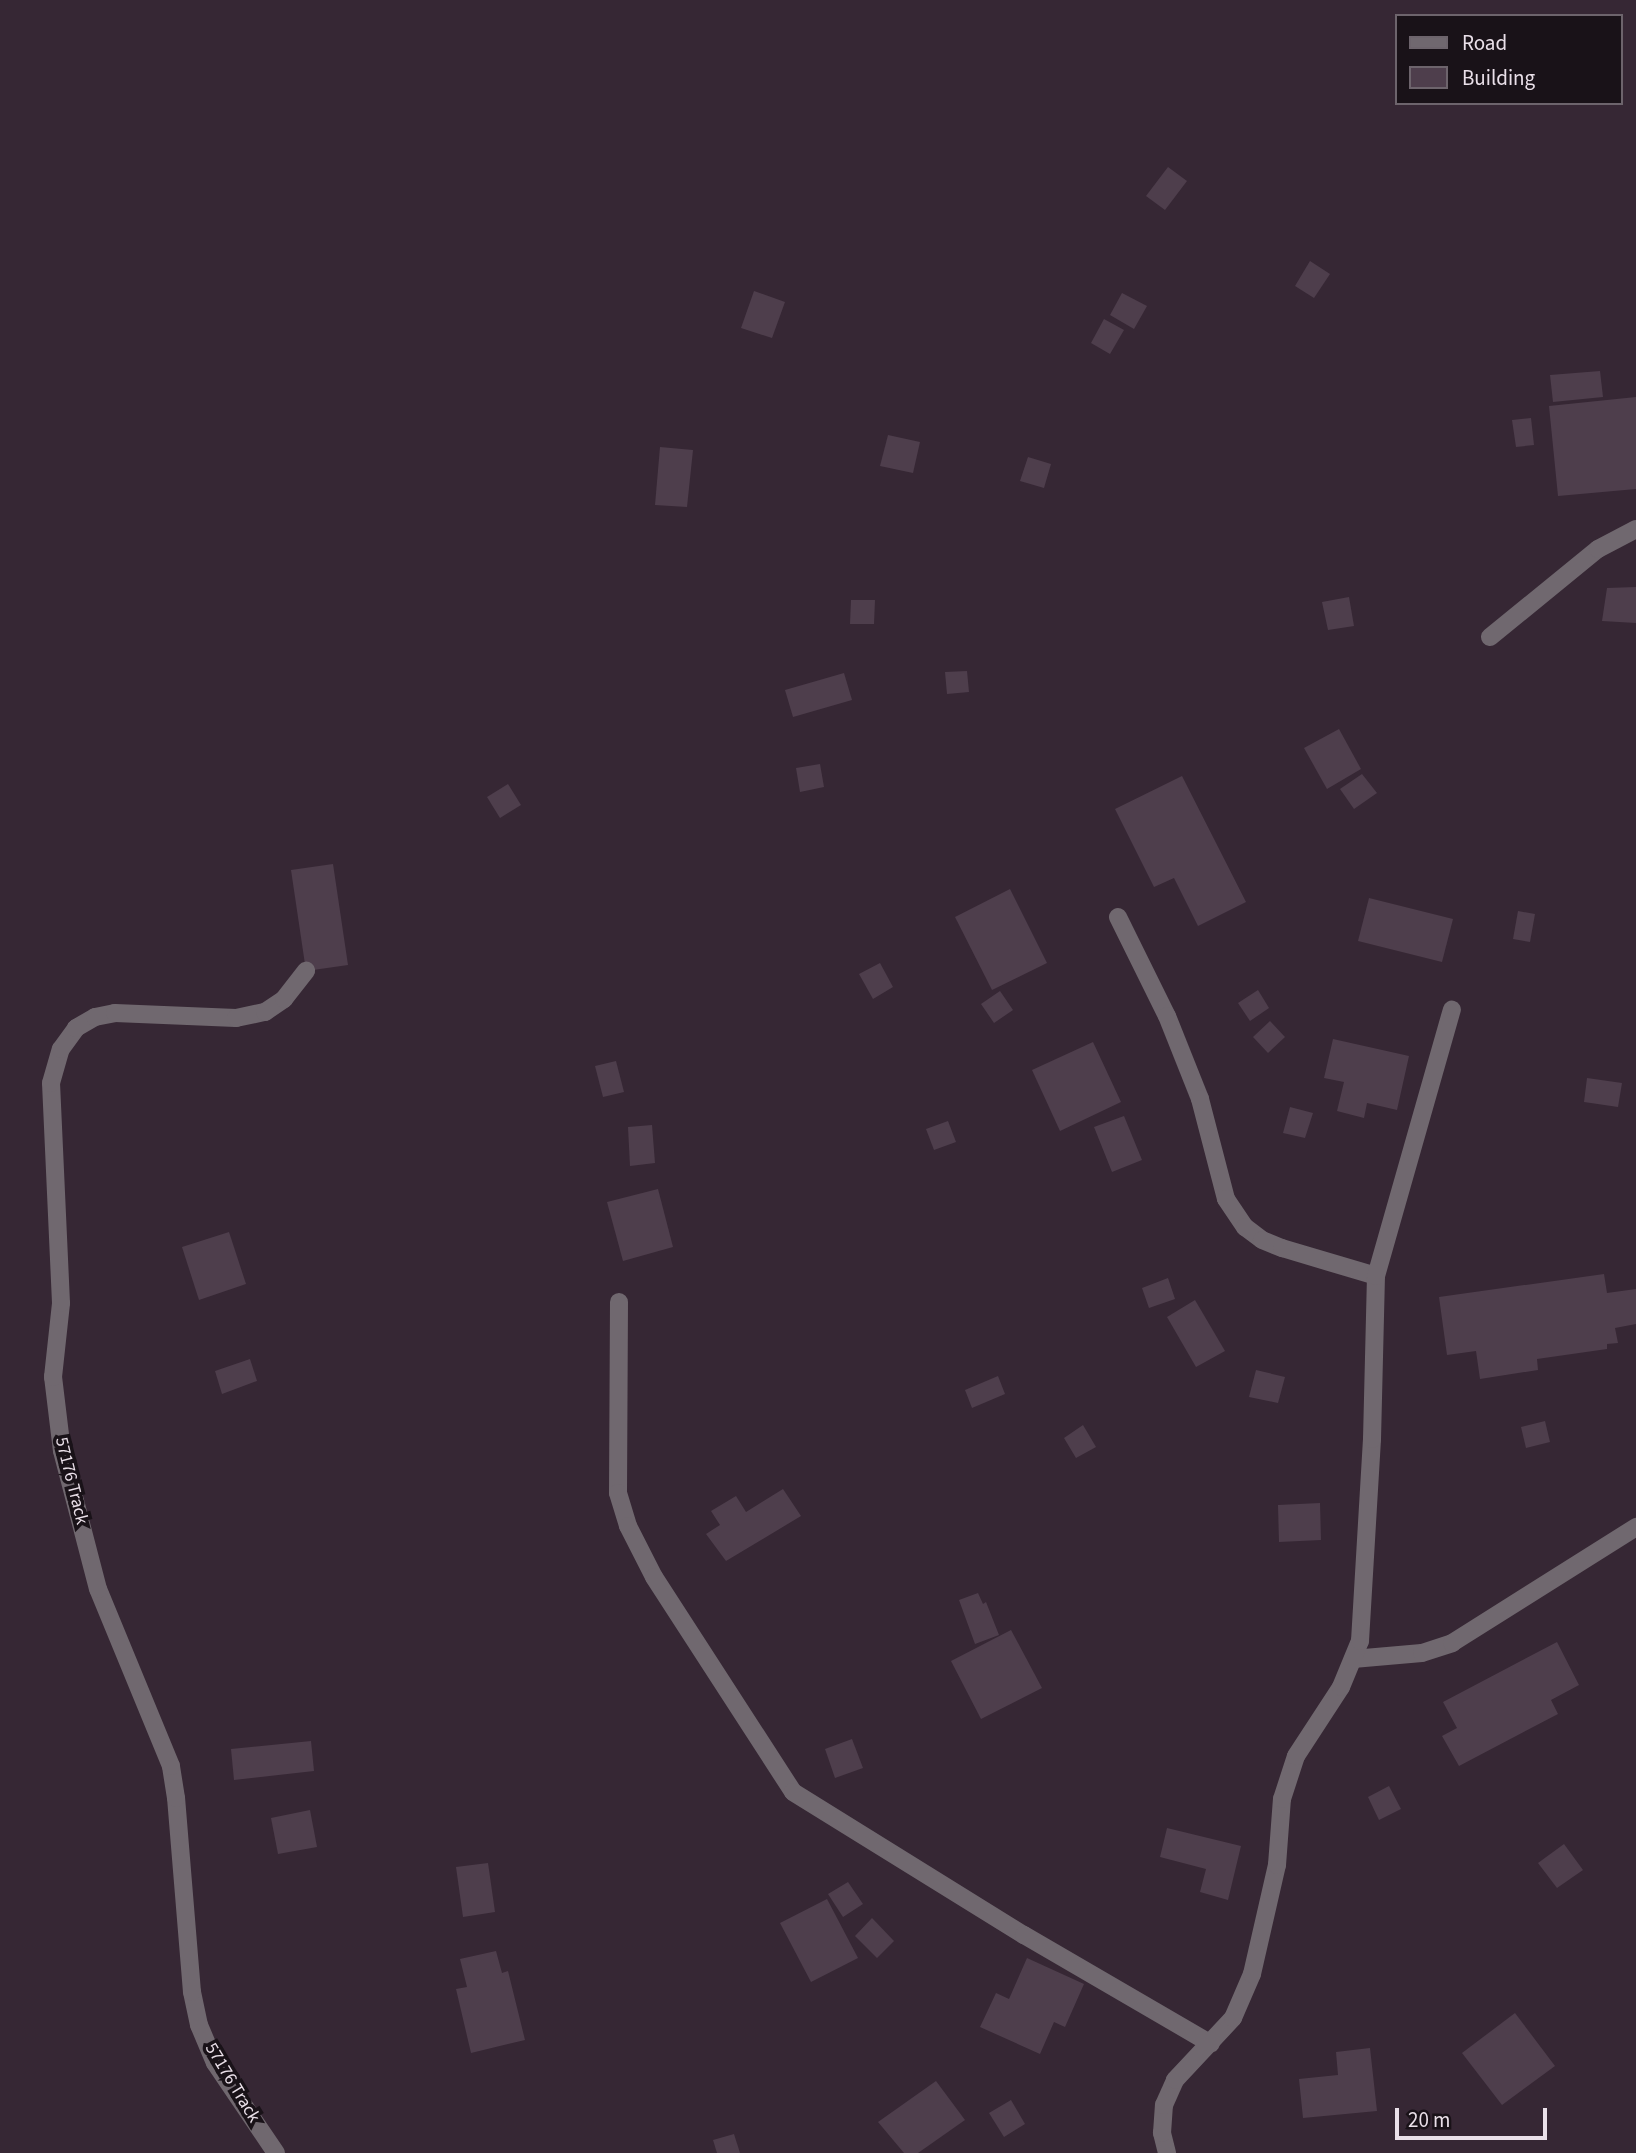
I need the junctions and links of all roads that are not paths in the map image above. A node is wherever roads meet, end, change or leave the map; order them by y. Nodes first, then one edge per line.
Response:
1 (1636, 529) edge
2 (1490, 638) dead end
3 (1118, 917) dead end
4 (306, 971) dead end
5 (1452, 1010) dead end
6 (1376, 1276) junction
7 (620, 1302) dead end
8 (1636, 1527) edge
9 (1353, 1659) junction
10 (1211, 2045) junction
11 (276, 2153) edge
12 (1167, 2153) edge

1 - 2 street
3 - 6 street
4 - 11 street, 57176 Track
5 - 6 street
6 - 9 street
7 - 10 street
8 - 9 street
9 - 10 street
10 - 12 street

